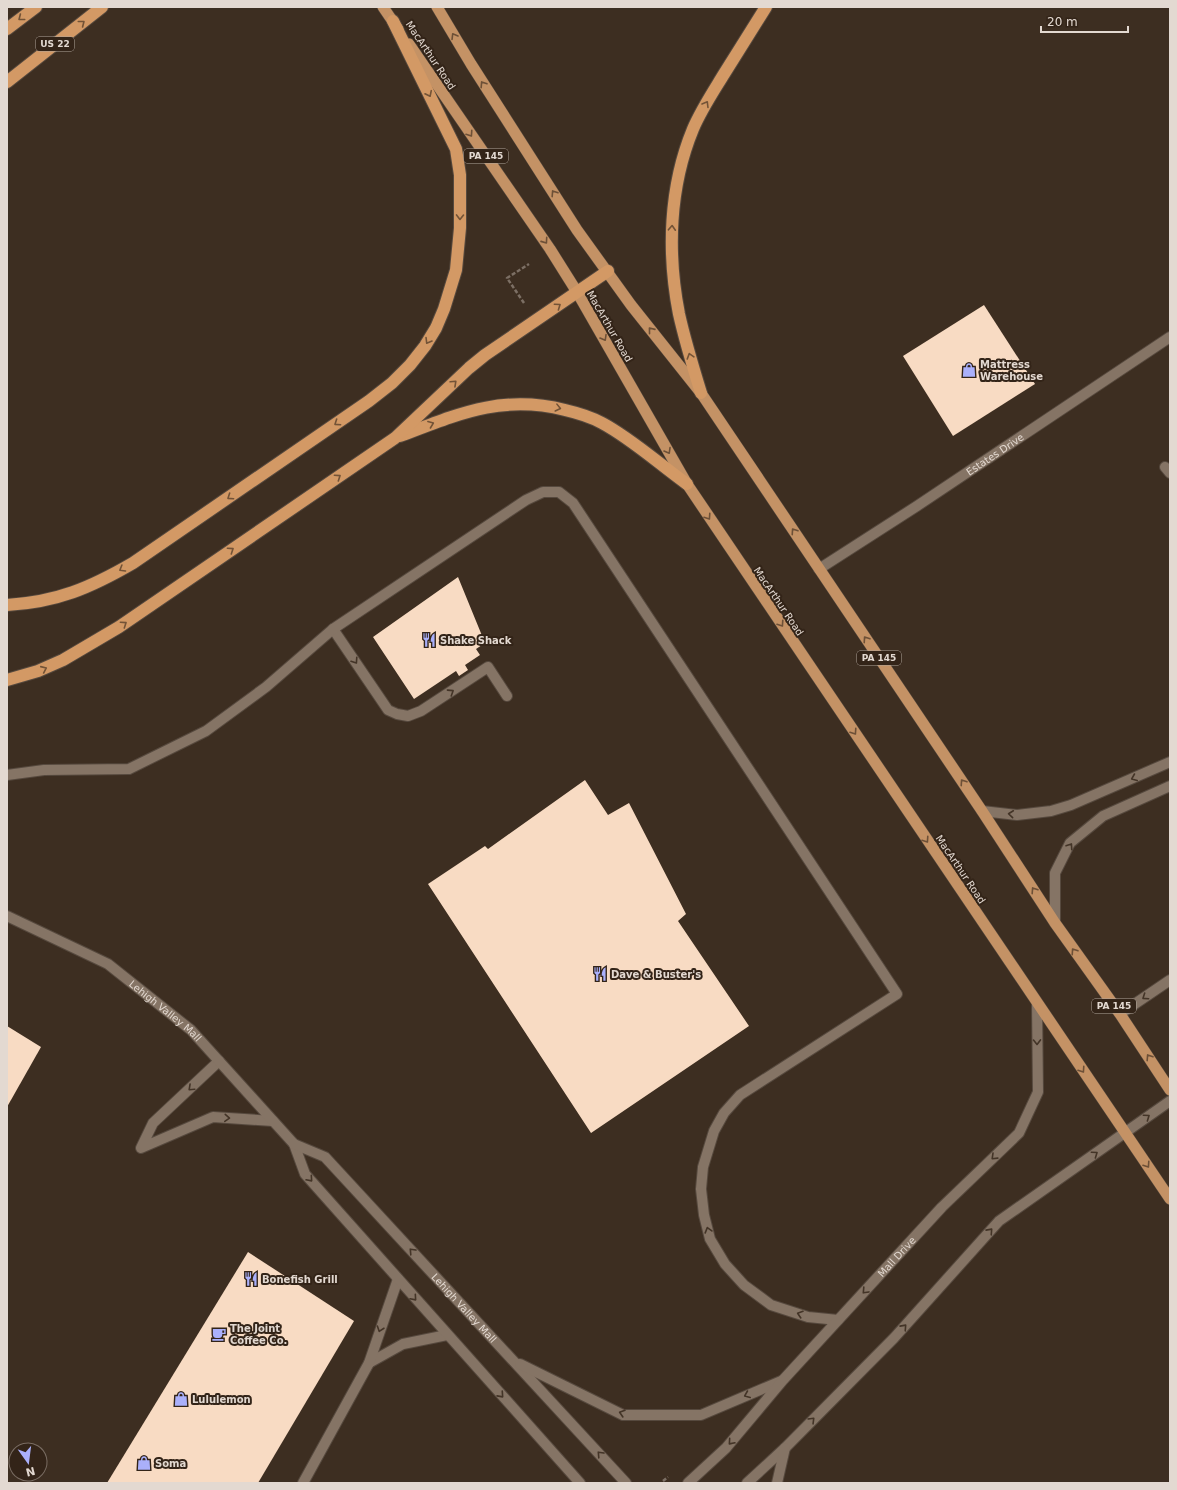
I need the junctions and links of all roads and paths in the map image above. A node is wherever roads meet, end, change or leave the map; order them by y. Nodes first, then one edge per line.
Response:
1 (36, 7) edge
2 (102, 7) edge
3 (383, 7) edge
4 (437, 7) edge
5 (766, 7) edge
6 (393, 21) junction
7 (7, 29) edge
8 (7, 82) edge
9 (528, 264) dead end
10 (608, 271) junction
11 (577, 292) junction
12 (524, 304) dead end
13 (1170, 337) edge
14 (701, 393) junction
15 (395, 438) junction
16 (686, 484) junction
17 (819, 569) junction
18 (7, 605) edge
19 (333, 629) junction
20 (7, 680) edge
21 (507, 696) dead end
22 (1170, 762) edge
23 (7, 775) edge
24 (1170, 786) edge
25 (982, 811) junction
26 (7, 916) edge
27 (1055, 923) junction
28 (1170, 980) edge
29 (1037, 1003) junction
30 (1120, 1014) junction
31 (220, 1062) junction
32 (1170, 1090) edge
33 (1170, 1101) edge
34 (273, 1121) junction
35 (1125, 1133) junction
36 (294, 1144) junction
37 (1170, 1199) edge
38 (398, 1279) junction
39 (838, 1320) junction
40 (447, 1335) junction
41 (515, 1362) junction
42 (369, 1363) junction
43 (783, 1380) junction
44 (785, 1448) junction
45 (303, 1483) edge
46 (580, 1483) edge
47 (626, 1483) edge
48 (688, 1483) edge
49 (747, 1483) edge
50 (777, 1483) edge

1 -> 7 highway
8 -> 2 highway, US 22
3 - 6 highway, MacArthur Road / PA 145
10 -> 4 highway, PA 145
14 -> 5 highway
6 -> 11 highway, MacArthur Road / PA 145
6 -> 18 highway
9 - 12 path
10 - 11 highway
14 -> 10 highway, PA 145
15 -> 11 highway
11 -> 16 highway, MacArthur Road / PA 145
13 - 17 street, Estates Drive
17 -> 14 highway, PA 145
15 -> 16 highway
20 -> 15 highway
16 -> 29 highway, MacArthur Road / PA 145
25 -> 17 highway, PA 145
19 -> 21 street
19 - 23 street
39 -> 19 street
22 -> 25 street
27 -> 24 street
27 -> 25 highway, PA 145
26 - 31 street, Lehigh Valley Mall
30 -> 27 highway, PA 145
28 -> 30 street
29 -> 35 highway, MacArthur Road / PA 145
29 -> 39 street, Mall Drive
32 -> 30 highway, PA 145
31 - 34 street, Lehigh Valley Mall
31 -> 34 street
35 -> 33 street
34 - 36 street, Lehigh Valley Mall
35 -> 37 highway, MacArthur Road / PA 145
44 -> 35 street
36 -> 38 street, Lehigh Valley Mall
41 -> 36 street, Lehigh Valley Mall
38 -> 40 street, Lehigh Valley Mall
38 -> 42 street
39 - 43 street, Mall Drive
40 - 42 street
40 -> 46 street, Lehigh Valley Mall
43 -> 41 street
47 -> 41 street, Lehigh Valley Mall
42 - 45 street
43 -> 48 street, Mall Drive
44 - 49 street
44 - 50 street

